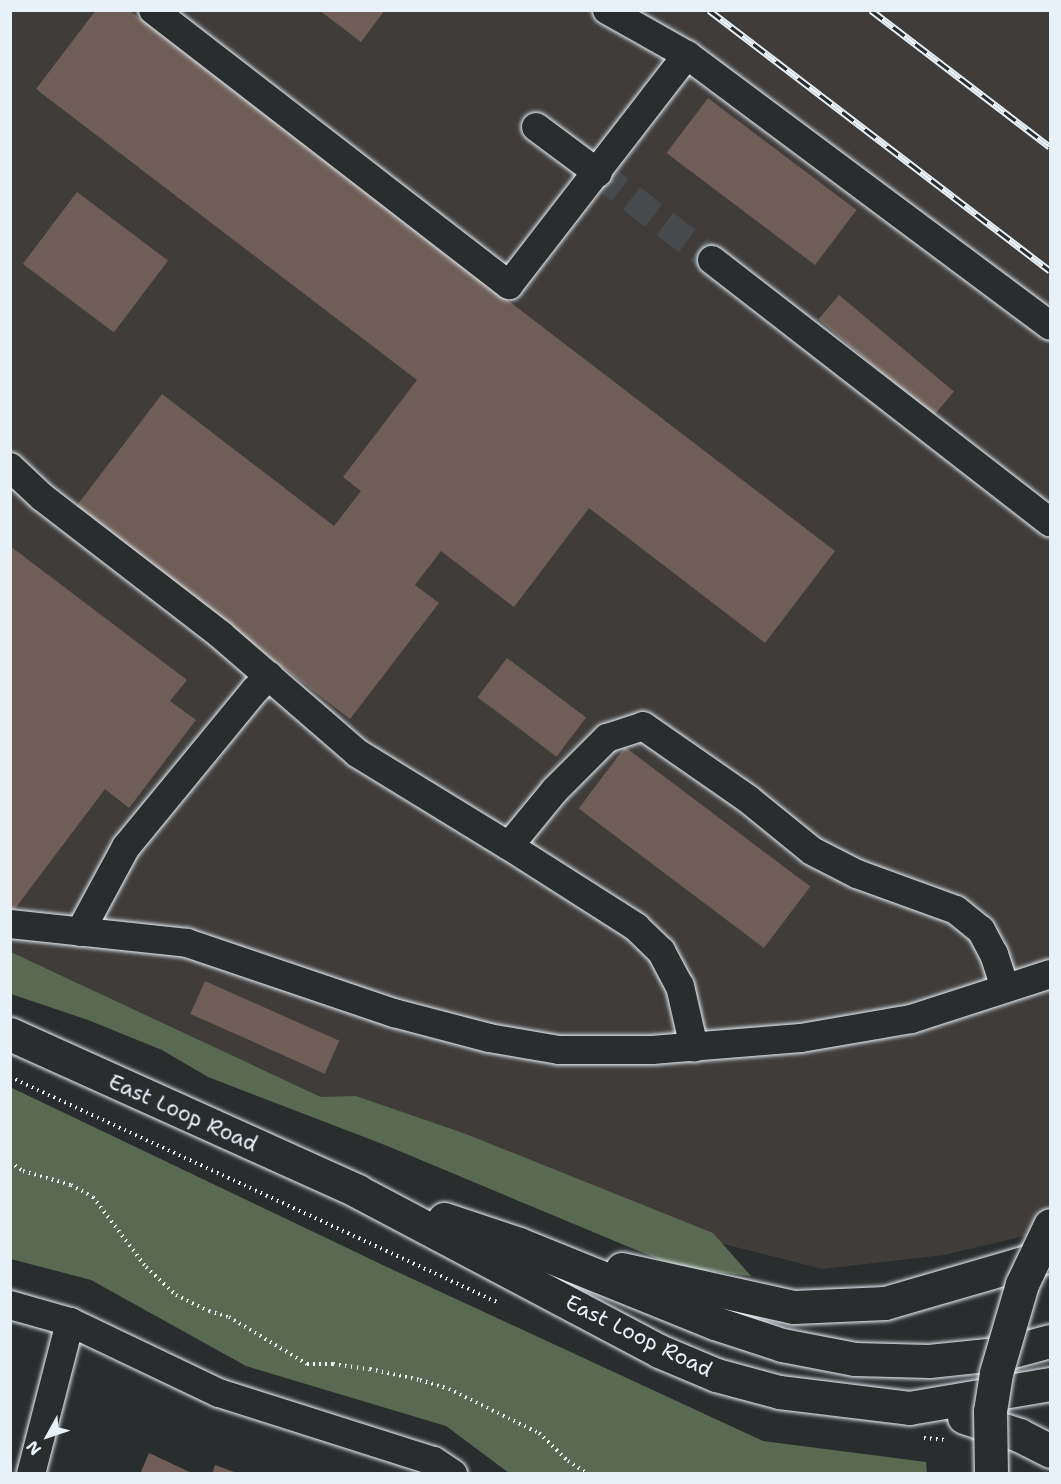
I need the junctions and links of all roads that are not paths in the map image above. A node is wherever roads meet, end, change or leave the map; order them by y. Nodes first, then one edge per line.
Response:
1 (153, 10) edge
2 (607, 10) edge
3 (687, 55) junction
4 (536, 127) dead end
5 (598, 173) junction
6 (712, 260) tunnel mouth
7 (1050, 326) edge
8 (10, 467) edge
9 (1050, 522) edge
10 (269, 676) junction
11 (509, 846) junction
12 (10, 924) edge
13 (80, 932) junction
14 (1050, 974) edge
15 (1005, 988) junction
16 (10, 1034) edge
17 (694, 1047) junction
18 (357, 1191) junction
19 (1050, 1225) edge
20 (519, 1244) junction
21 (1050, 1255) edge
22 (10, 1305) edge
23 (70, 1322) junction
24 (1050, 1341) edge
25 (1050, 1384) edge
26 (909, 1408) junction
27 (1050, 1451) edge
28 (31, 1473) edge
29 (453, 1473) edge
30 (991, 1473) edge

1 - 5 street
2 - 3 street
3 - 5 street
3 - 7 street
4 - 5 street
6 - 9 street
8 - 10 street
10 - 11 street
10 - 13 street
11 - 15 street
11 - 17 street
12 - 13 street
13 - 17 street
14 - 15 street
15 - 17 street
16 - 18 main road, East Loop Road
18 - 20 main road, East Loop Road
18 - 26 main road, East Loop Road
19 - 30 main road, bridge
20 - 21 main road
20 - 24 main road, East Loop Road
22 - 23 street
23 - 28 street
23 - 29 street
25 - 26 main road, East Loop Road
26 - 27 main road

